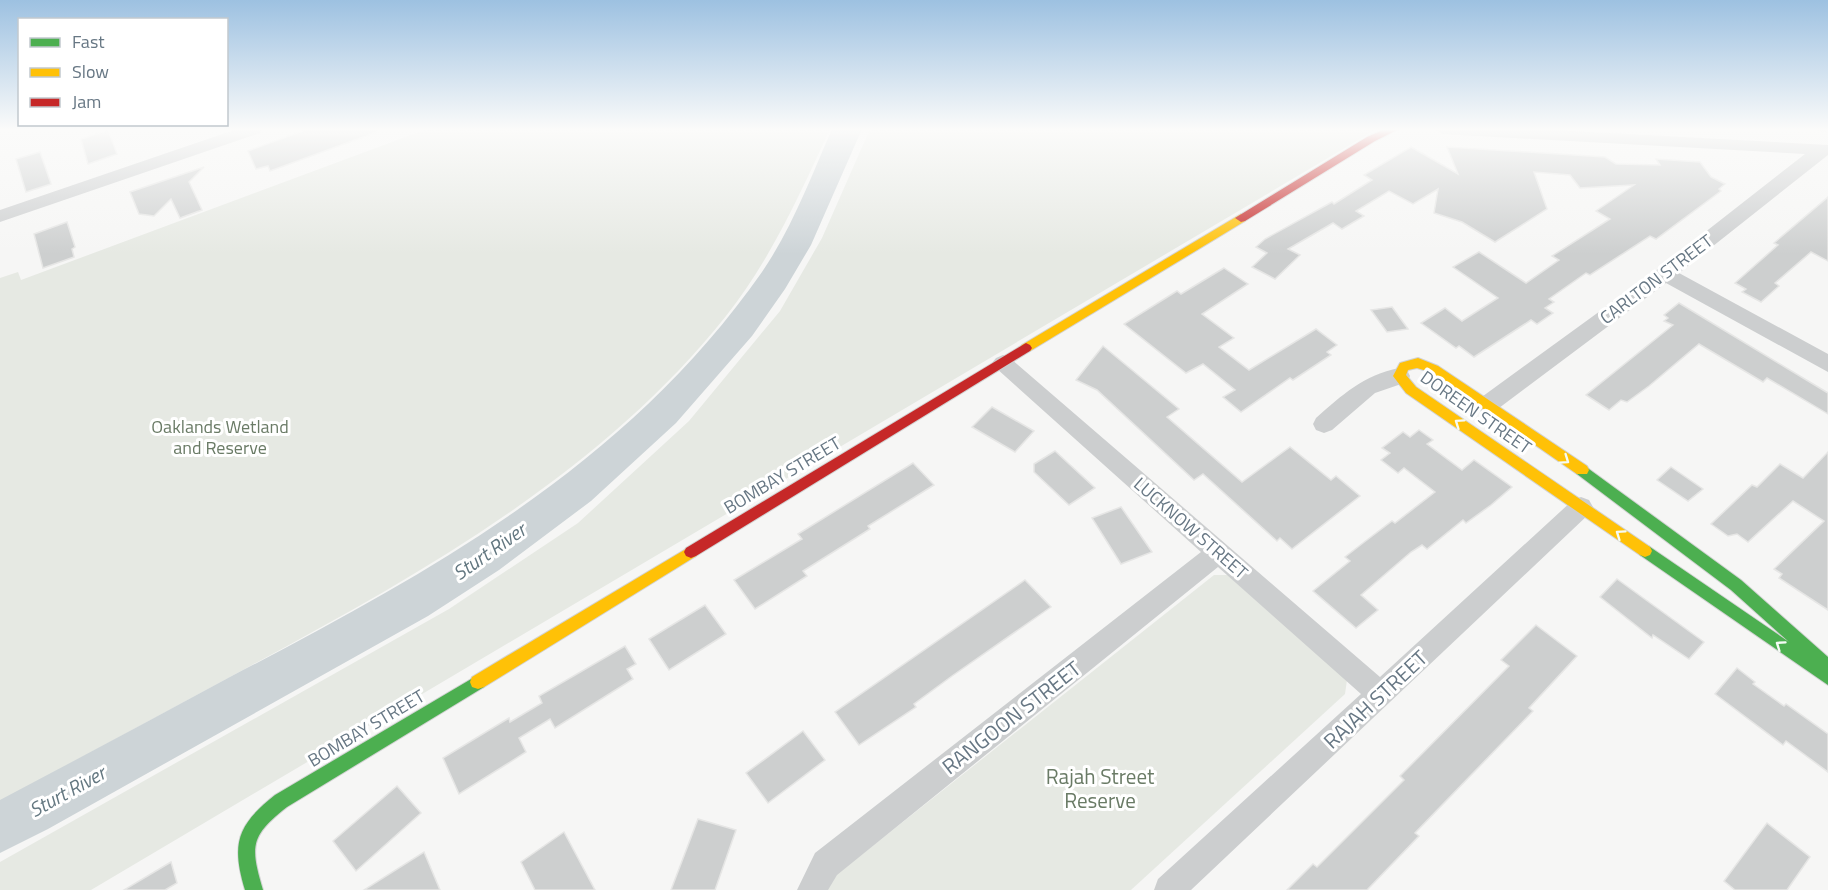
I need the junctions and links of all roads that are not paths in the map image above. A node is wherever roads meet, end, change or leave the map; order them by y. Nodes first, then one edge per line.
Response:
1 (133, 171) edge
2 (1319, 171) edge
3 (1797, 171) edge
4 (0, 216) edge
5 (1665, 274) junction
6 (1003, 363) junction
7 (1828, 364) edge
8 (1399, 376) junction
9 (1487, 405) junction
10 (1324, 423) dead end
11 (1581, 507) junction
12 (1219, 552) junction
13 (1828, 668) edge
14 (1828, 678) edge
15 (1380, 694) junction
16 (254, 890) edge
17 (812, 890) edge
18 (1169, 890) edge

1 - 4 street
2 - 6 street, BOMBAY STREET
3 - 5 street, CARLTON STREET
5 - 7 street
5 - 9 street, CARLTON STREET
6 - 12 street, LUCKNOW STREET
6 - 16 street, BOMBAY STREET
8 - 9 street, DOREEN STREET
8 - 10 street
11 -> 8 street, DOREEN STREET
9 -> 13 street, DOREEN STREET
14 -> 11 street, DOREEN STREET
11 - 15 street, RAJAH STREET
12 - 15 street, LUCKNOW STREET
12 - 17 street, RANGOON STREET
15 - 18 street, RAJAH STREET

